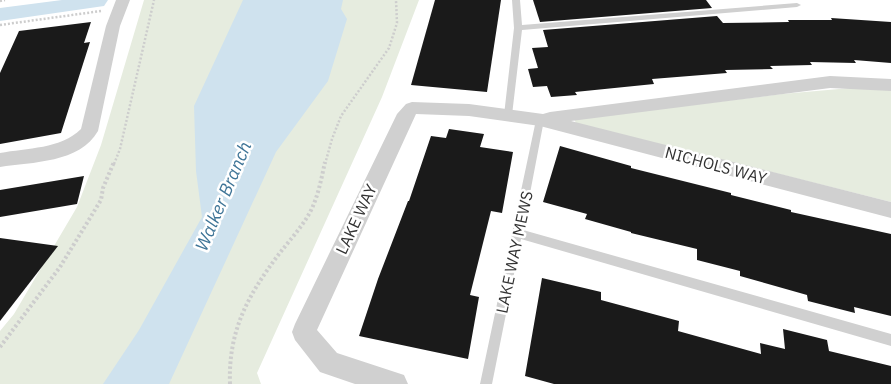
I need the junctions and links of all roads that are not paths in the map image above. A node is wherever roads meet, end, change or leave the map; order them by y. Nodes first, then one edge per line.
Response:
1 (123, 0) edge
2 (516, 0) edge
3 (793, 0) edge
4 (518, 28) junction
5 (891, 84) edge
6 (412, 108) joint
7 (508, 115) junction
8 (540, 120) junction
9 (0, 160) edge
10 (891, 210) edge
11 (518, 233) junction
12 (891, 340) edge
13 (395, 384) edge
14 (486, 384) edge

1 - 9 street
2 - 4 lane
3 - 4 lane
4 - 7 lane
5 - 8 street, NICHOLS WAY
6 - 7 street, NICHOLS WAY
6 - 13 street, LAKE WAY
7 - 8 street, NICHOLS WAY
8 - 10 street, NICHOLS WAY
8 - 11 lane, LAKE WAY MEWS
11 - 12 lane
11 - 14 lane, LAKE WAY MEWS

